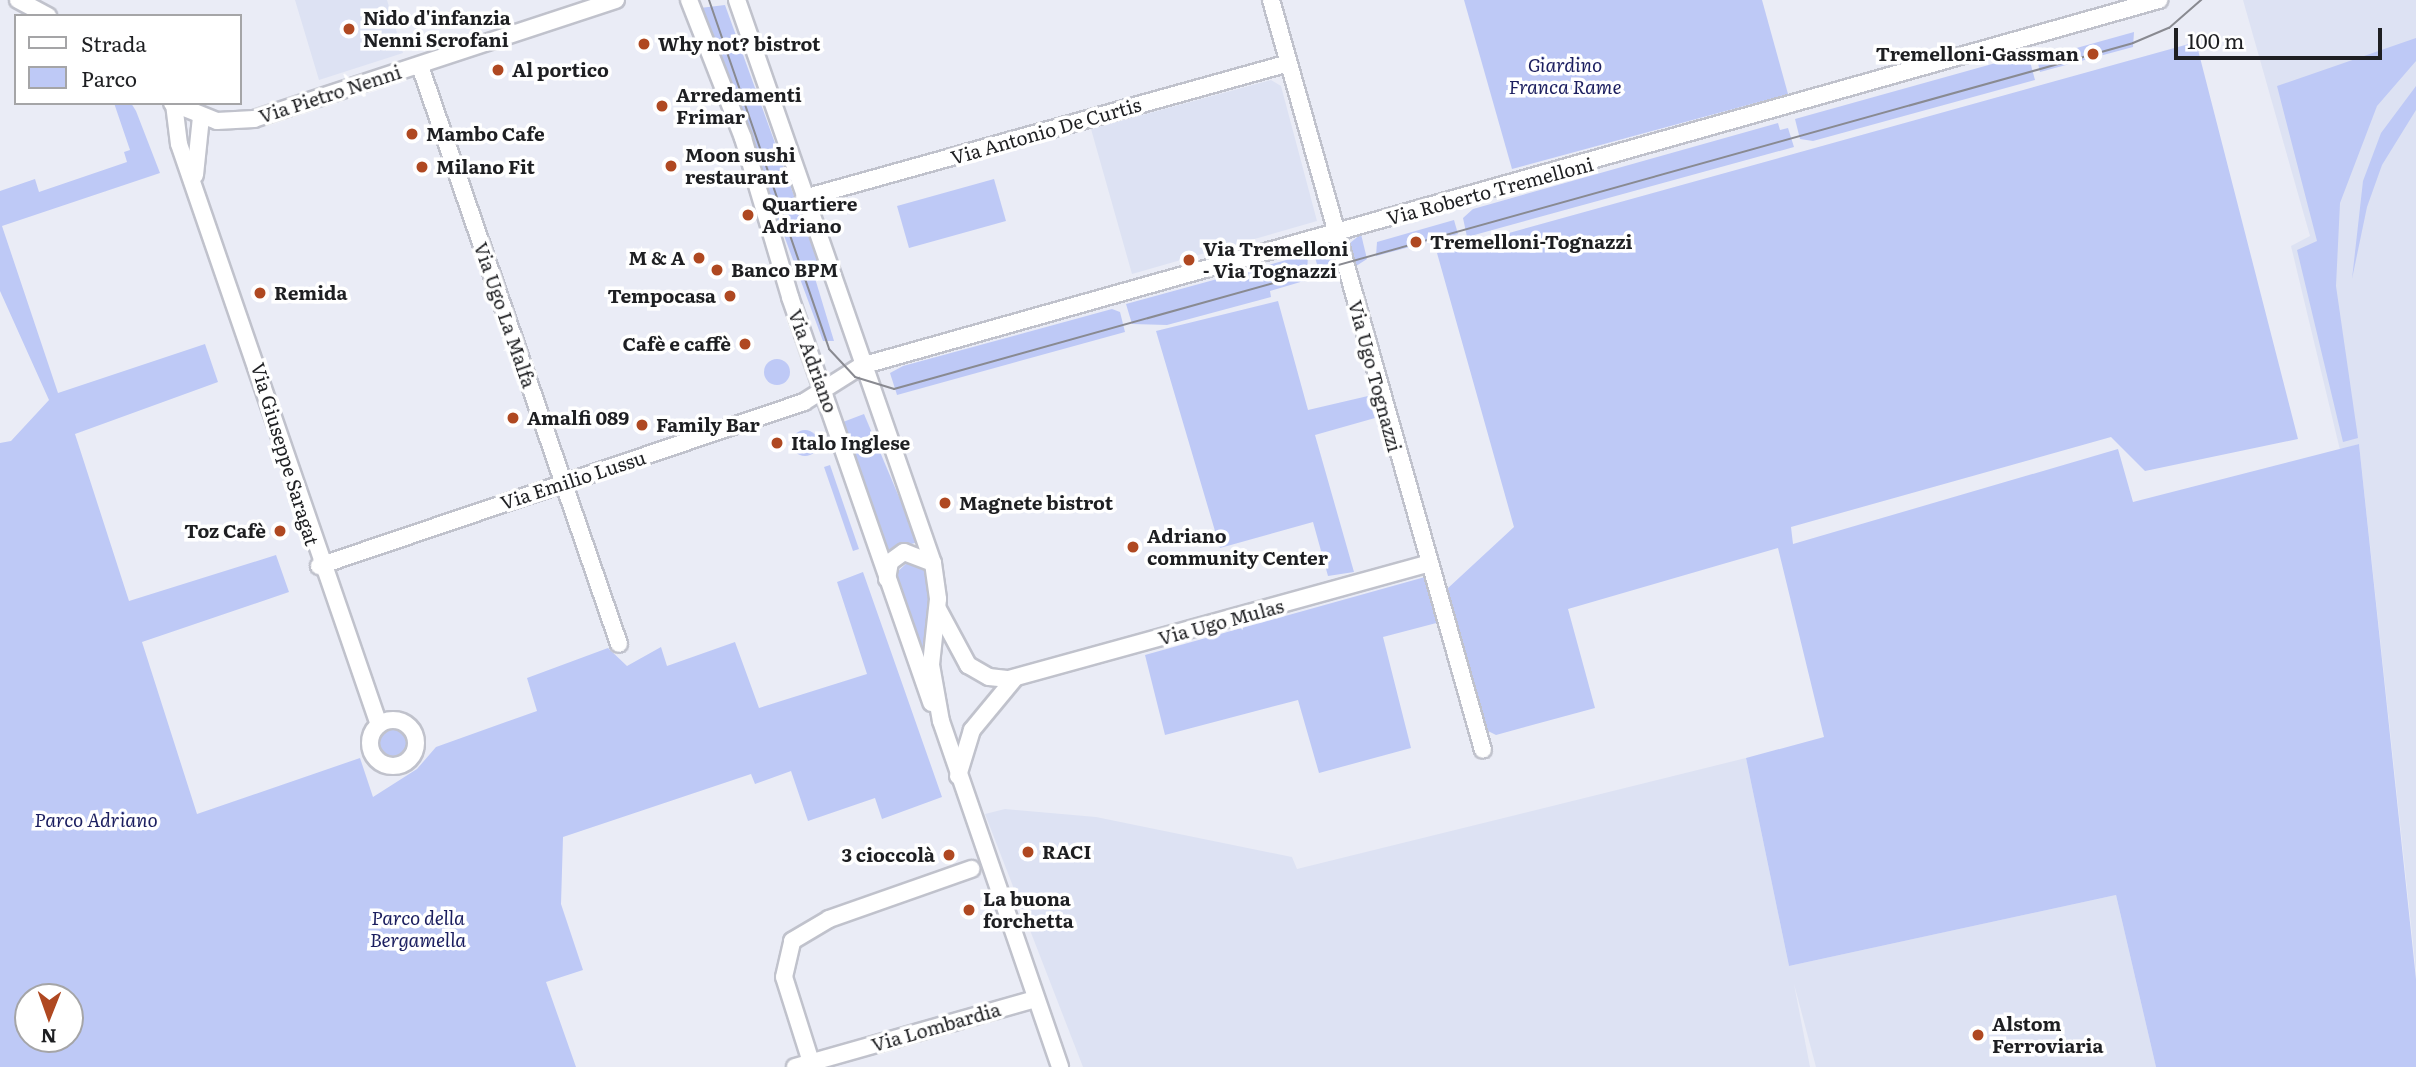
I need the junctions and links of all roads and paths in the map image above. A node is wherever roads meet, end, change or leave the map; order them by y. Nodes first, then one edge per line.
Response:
1 (18, 0) edge
2 (616, 0) edge
3 (689, 0) edge
4 (737, 0) edge
5 (1271, 0) edge
6 (2159, 0) edge
7 (44, 14) edge
8 (1289, 63) junction
9 (420, 66) junction
10 (173, 105) edge
11 (175, 105) edge
12 (201, 117) junction
13 (195, 181) junction
14 (804, 198) junction
15 (1336, 234) junction
16 (861, 366) junction
17 (824, 389) junction
18 (562, 482) junction
19 (933, 563) junction
20 (1427, 565) junction
21 (319, 566) junction
22 (888, 585) junction
23 (938, 608) junction
24 (619, 644) dead end
25 (1015, 678) junction
26 (941, 721) junction
27 (379, 725) dead end
28 (1483, 750) dead end
29 (958, 776) junction
30 (971, 869) dead end
31 (1036, 999) junction
32 (803, 1064) edge
33 (1060, 1067) edge

1 - 7 street
2 - 9 street, Via Pietro Nenni
3 - 17 street, Via Adriano
4 - 14 street, Via Adriano
5 - 8 street, Via Ugo Tognazzi
6 - 15 street, Via Roberto Tremelloni
8 - 14 street, Via Antonio De Curtis
8 - 15 street, Via Ugo Tognazzi
9 - 12 street, Via Pietro Nenni
9 - 18 street, Via Ugo La Malfa
10 - 13 street, Via Giuseppe Saragat
11 - 12 street, Via Giuseppe Saragat
12 - 13 street, Via Giuseppe Saragat
13 - 21 street, Via Giuseppe Saragat
14 - 16 street, Via Adriano
15 - 16 street, Via Roberto Tremelloni
15 - 20 street, Via Ugo Tognazzi
16 - 17 street, Via Roberto Tremelloni
16 - 19 street, Via Adriano
17 - 18 street, Via Emilio Lussu
17 - 22 street, Via Adriano
18 - 21 street, Via Emilio Lussu
18 - 24 street, Via Ugo La Malfa
19 - 22 street
19 - 23 street, Via Adriano
20 - 25 street, Via Ugo Mulas
20 - 28 street, Via Ugo Tognazzi
21 - 27 street, Via Giuseppe Saragat
22 - 26 street, Via Adriano
23 - 25 street, Via Ugo Mulas
23 - 26 street, Via Adriano
25 - 29 street
26 - 29 street, Via Adriano
29 - 31 street, Via Adriano
30 - 32 street
31 - 32 street, Via Lombardia
31 - 33 street, Via Adriano

